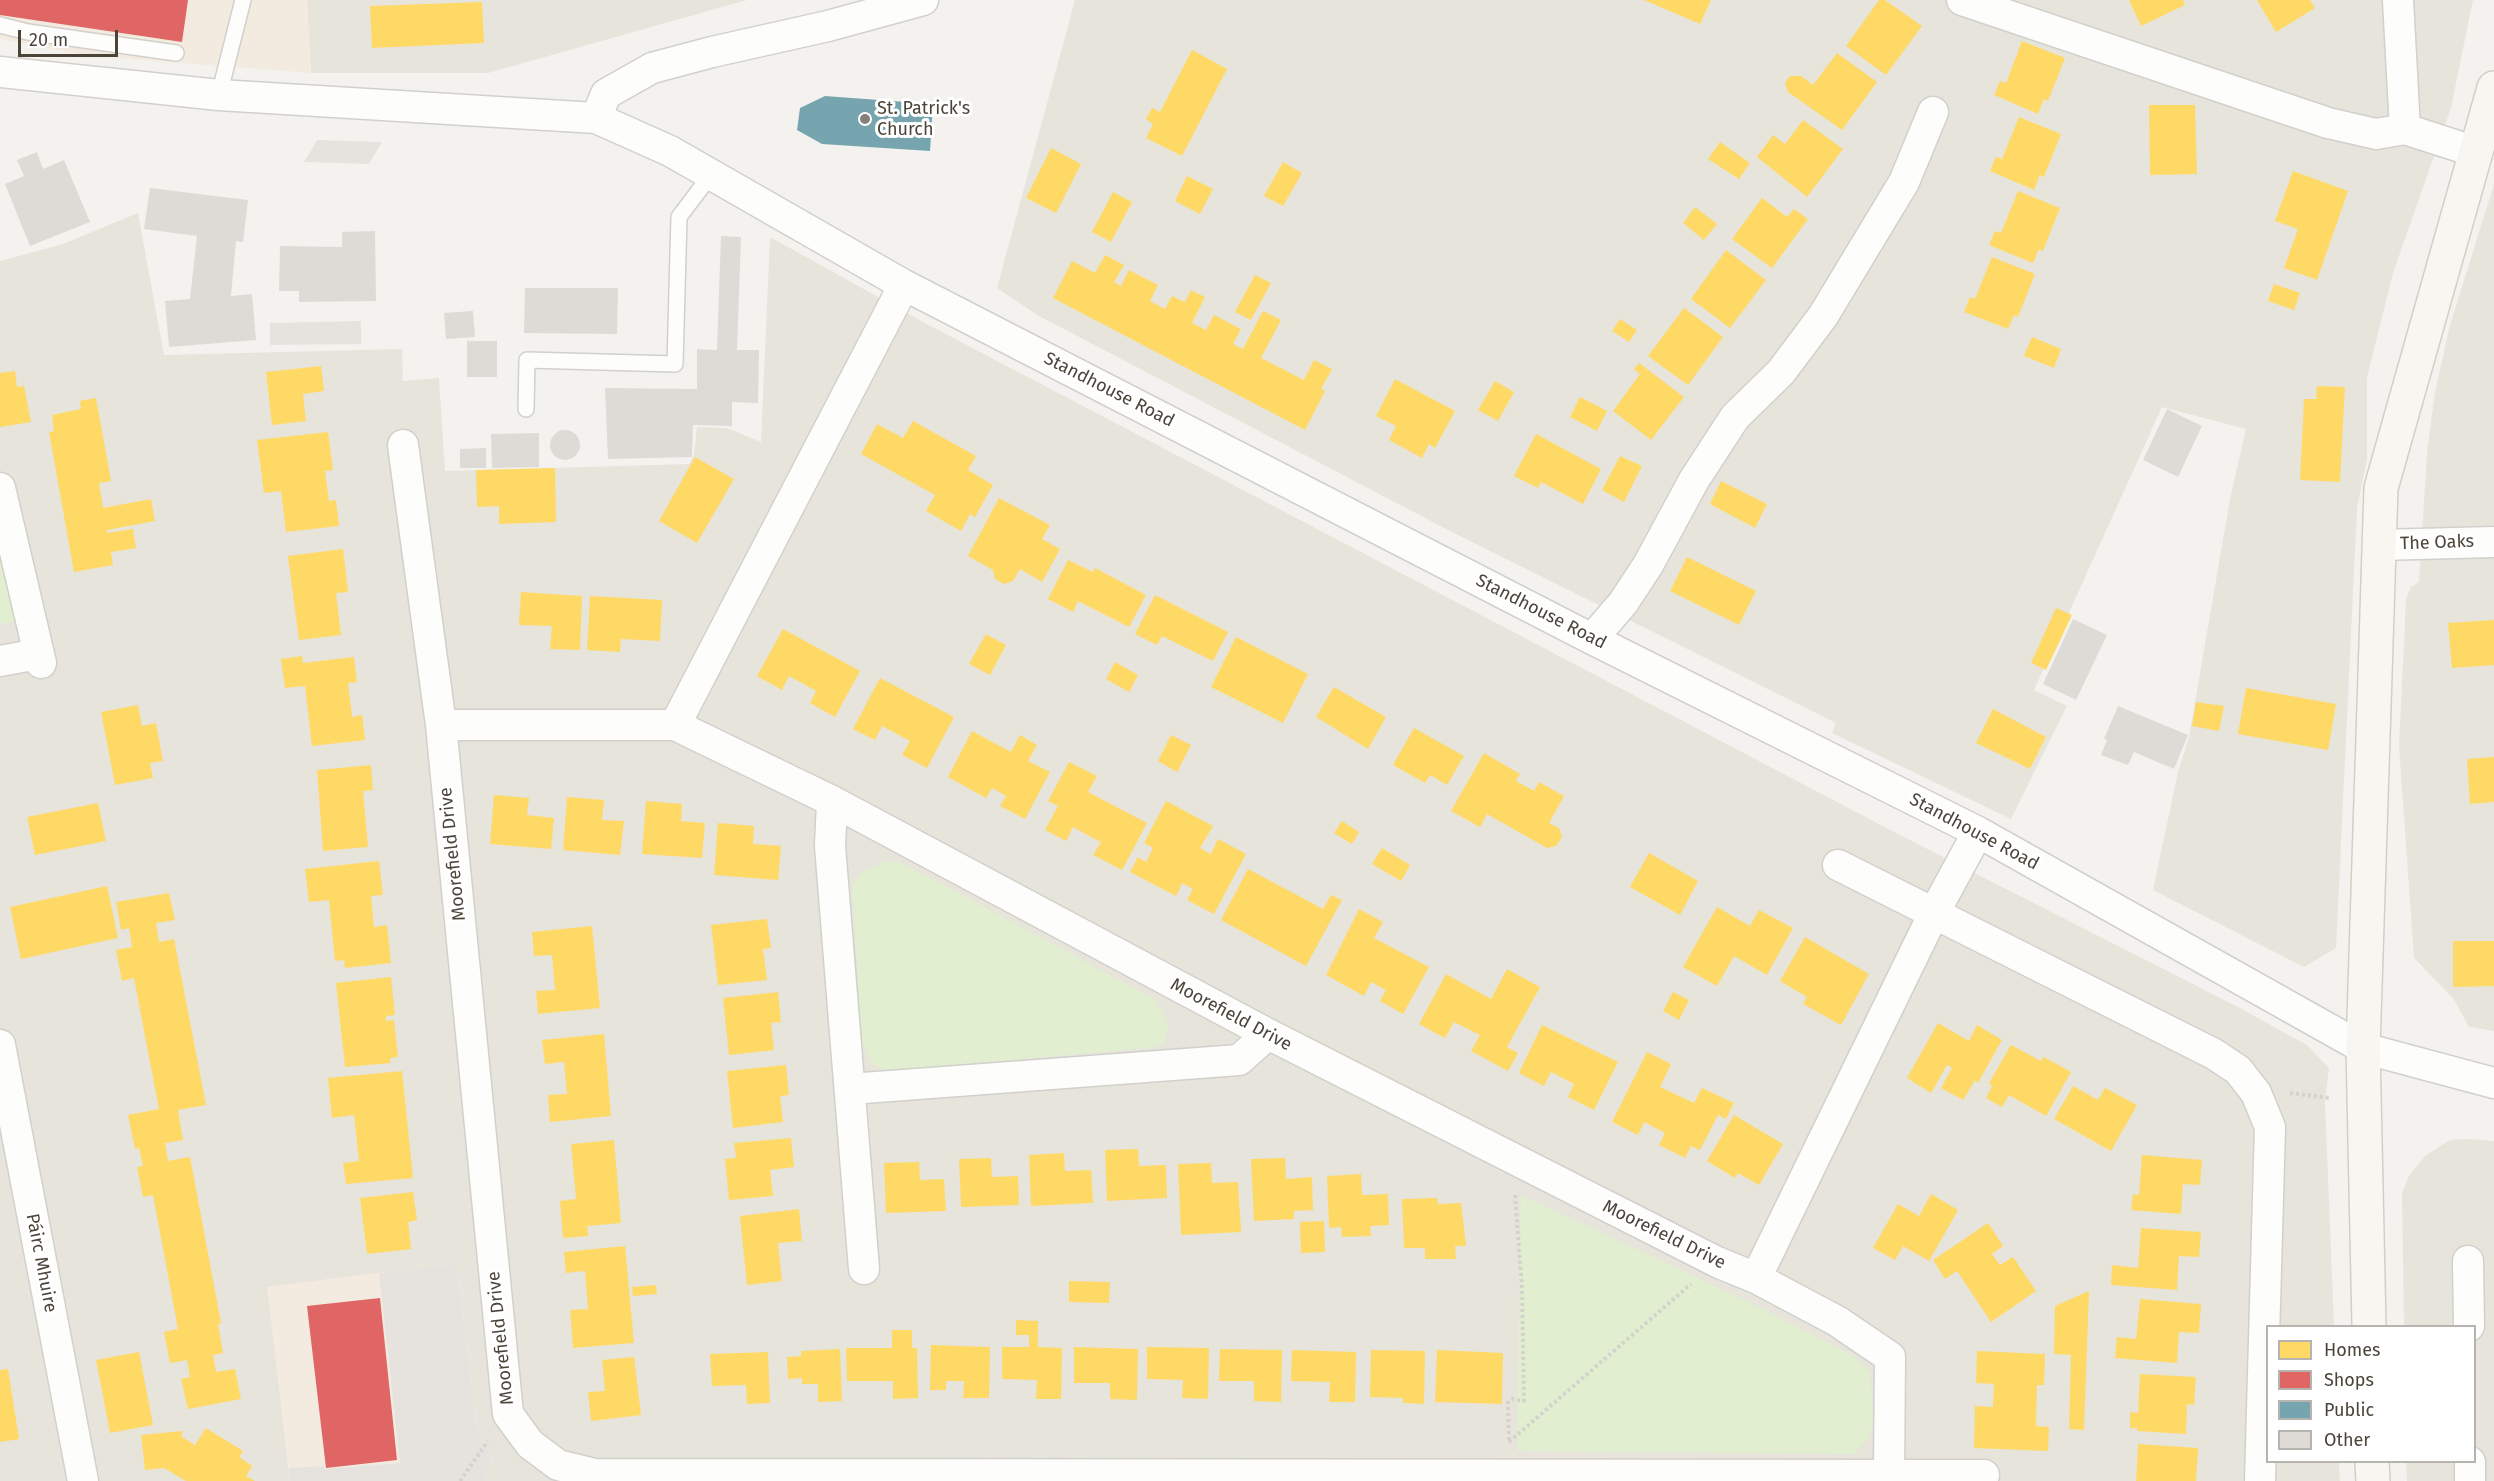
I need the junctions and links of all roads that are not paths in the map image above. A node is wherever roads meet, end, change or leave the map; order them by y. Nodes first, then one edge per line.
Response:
1 (243, 0) edge
2 (922, 0) edge
3 (1962, 0) edge
4 (2398, 0) edge
5 (0, 25) edge
6 (176, 53) dead end
7 (0, 72) edge
8 (2494, 88) edge
9 (219, 95) junction
10 (1933, 112) dead end
11 (596, 118) junction
12 (2405, 129) junction
13 (2476, 152) junction
14 (711, 176) junction
15 (904, 285) junction
16 (526, 410) dead end
17 (403, 445) dead end
18 (0, 488) edge
19 (2494, 542) edge
20 (2379, 545) junction
21 (1592, 639) junction
22 (0, 661) edge
23 (441, 725) junction
24 (675, 725) junction
25 (832, 801) junction
26 (1978, 832) junction
27 (1838, 865) dead end
28 (1934, 913) junction
29 (1268, 1034) junction
30 (0, 1045) edge
31 (2363, 1048) junction
32 (2494, 1083) edge
33 (850, 1089) junction
34 (2468, 1261) dead end
35 (864, 1269) dead end
36 (1756, 1278) junction
37 (2369, 1325) edge
38 (2469, 1325) edge
39 (2372, 1463) edge
40 (2470, 1463) edge
41 (1889, 1475) junction
42 (1984, 1475) dead end
43 (83, 1481) edge
44 (2260, 1481) edge
45 (2373, 1481) edge
46 (2470, 1481) edge

1 - 9 lane
2 - 11 street
3 - 12 street
4 - 12 street
5 - 6 lane
7 - 9 street
8 - 13 street
9 - 11 street
10 - 21 street
11 - 14 street, Standhouse Road
12 - 13 street
13 - 20 street
14 - 15 street, Standhouse Road
14 - 16 lane
15 - 21 street, Standhouse Road
15 - 24 street
17 - 23 street, Moorefield Drive
18 - 22 street
19 - 20 street, The Oaks
20 - 31 street
21 - 26 street, Standhouse Road
23 - 24 street, Moorefield Drive
23 - 41 street, Moorefield Drive
24 - 25 street, Moorefield Drive
25 - 29 street, Moorefield Drive
25 - 33 street
26 - 28 street
26 - 31 street, Standhouse Road
27 - 28 street
28 - 36 street
28 - 44 street
29 - 33 street
29 - 36 street, Moorefield Drive
30 - 43 street, Páirc Mhuire
31 - 32 street, Standhouse Road
31 - 37 street
33 - 35 street
34 - 38 street
36 - 41 street, Moorefield Drive
39 - 45 street
40 - 46 street
41 - 42 street, Moorefield Drive

